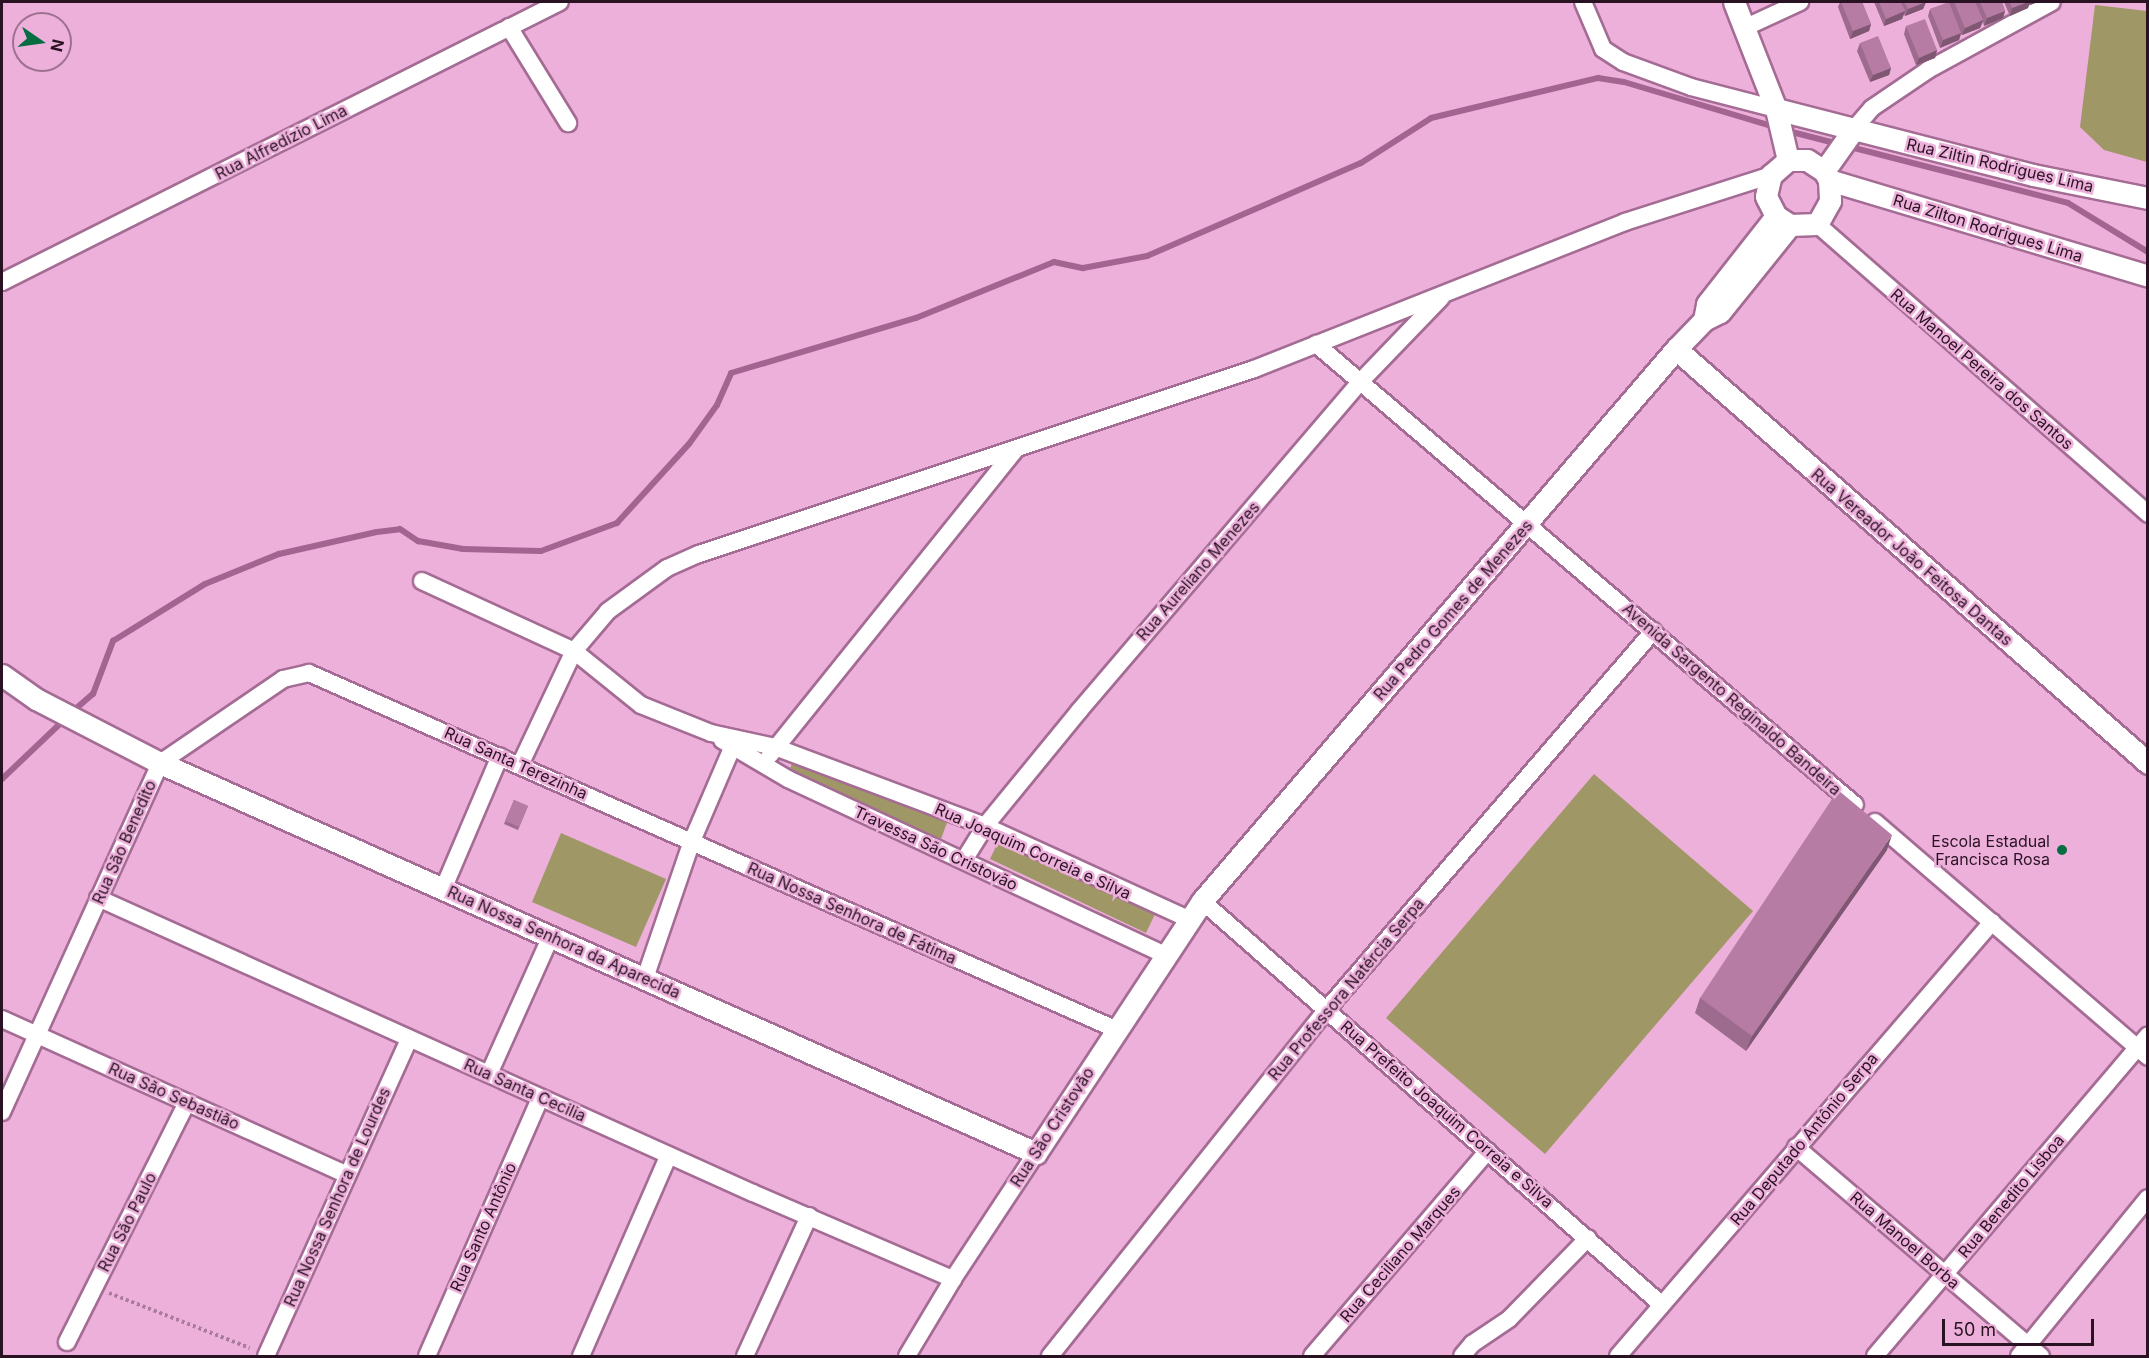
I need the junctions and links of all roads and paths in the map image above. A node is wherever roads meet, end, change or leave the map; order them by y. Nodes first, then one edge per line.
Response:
1 (560, 2) edge
2 (1583, 2) edge
3 (1734, 2) edge
4 (1800, 2) edge
5 (2052, 2) edge
6 (509, 27) junction
7 (1744, 28) junction
8 (568, 123) dead end
9 (1782, 132) junction
10 (1846, 141) junction
11 (1771, 175) junction
12 (1826, 176) junction
13 (2148, 198) edge
14 (1783, 220) junction
15 (1817, 224) junction
16 (2148, 276) edge
17 (2, 282) edge
18 (1446, 293) junction
19 (1316, 344) junction
20 (1677, 349) junction
21 (1361, 381) junction
22 (1015, 450) junction
23 (2148, 514) edge
24 (1527, 523) junction
25 (422, 581) dead end
26 (1653, 631) junction
27 (574, 651) junction
28 (2, 675) edge
29 (340, 683) joint
30 (734, 742) junction
31 (775, 747) junction
32 (500, 756) junction
33 (160, 764) junction
34 (2148, 764) edge
35 (520, 765) junction
36 (763, 766) junction
37 (985, 826) junction
38 (692, 841) junction
39 (963, 860) junction
40 (444, 887) junction
41 (98, 898) junction
42 (1202, 901) junction
43 (1188, 919) junction
44 (1992, 922) junction
45 (551, 936) junction
46 (1164, 954) junction
47 (645, 978) junction
48 (1328, 1008) junction
49 (2, 1019) edge
50 (1115, 1029) junction
51 (37, 1035) junction
52 (409, 1040) junction
53 (2144, 1047) edge
54 (489, 1074) junction
55 (540, 1098) junction
56 (187, 1102) junction
57 (2, 1112) edge
58 (1797, 1148) junction
59 (1488, 1151) junction
60 (1036, 1153) junction
61 (669, 1155) junction
62 (346, 1174) junction
63 (2148, 1198) edge
64 (809, 1216) junction
65 (1588, 1238) junction
66 (1945, 1274) junction
67 (953, 1279) junction
68 (95, 1287) junction
69 (1662, 1305) junction
70 (67, 1342) dead end
71 (2029, 1353) edge
72 (266, 1356) edge
73 (427, 1356) edge
74 (581, 1356) edge
75 (745, 1356) edge
76 (908, 1356) edge
77 (1050, 1356) edge
78 (1312, 1356) edge
79 (1462, 1356) edge
80 (1618, 1356) edge
81 (1875, 1356) edge

1 - 6 street, Rua Alfredízio Lima
2 - 9 street
3 - 7 street
4 - 7 street
5 - 10 street
6 - 8 street
6 - 17 street, Rua Alfredízio Lima
7 - 9 street
9 - 10 street
9 - 11 street
9 - 12 street, Rua Zilton Rodrigues Lima
10 - 12 street
10 - 13 street, Rua Ziltin Rodrigues Lima
11 - 14 street
11 - 18 street
12 - 15 street
12 - 16 street, Rua Zilton Rodrigues Lima
14 - 15 street
14 - 20 street, Rua Pedro Gomes de Menezes
15 - 23 street, Rua Manoel Pereira dos Santos
18 - 19 street
18 - 21 street, Rua Aureliano Menezes
19 - 21 street, Avenida Sargento Reginaldo Bandeira
19 - 22 street
20 - 24 street, Rua Pedro Gomes de Menezes
20 - 34 street, Rua Vereador João Feitosa Dantas
21 - 24 street, Avenida Sargento Reginaldo Bandeira
21 - 37 street, Rua Aureliano Menezes
22 - 27 street
22 - 31 street
24 - 26 street, Avenida Sargento Reginaldo Bandeira
24 - 42 street, Rua Pedro Gomes de Menezes
25 - 27 street, Travessa São Cristovão
26 - 44 street, Avenida Sargento Reginaldo Bandeira
26 - 48 street, Rua Professora Natércia Serpa
27 - 30 street, Travessa São Cristovão
27 - 35 street
28 - 33 street, Rua Nossa Senhora da Aparecida
29 - 32 street, Rua Santa Terezinha
29 - 33 street, Rua São Benedito
30 - 31 street, Travessa São Cristovão
30 - 36 street, Travessa São Cristovão
30 - 38 street
31 - 36 street
31 - 37 street, Rua Joaquim Correia e Silva
32 - 35 street, Rua Santa Terezinha
32 - 40 street
33 - 40 street, Rua Nossa Senhora da Aparecida
33 - 41 street, Rua São Benedito
35 - 38 street, Rua Santa Terezinha
36 - 39 street, Travessa São Cristovão
37 - 39 street, Rua Aureliano Menezes
37 - 43 street, Rua Joaquim Correia e Silva
38 - 47 street
38 - 50 street, Rua Nossa Senhora de Fátima
39 - 46 street, Travessa São Cristovão
40 - 45 street, Rua Nossa Senhora da Aparecida
41 - 51 street, Rua São Benedito
41 - 52 street, Rua Santa Cecilia
42 - 43 street, Rua São Cristovão
42 - 48 street, Rua Prefeito Joaquim Correia e Silva
43 - 46 street, Rua São Cristovão
44 - 53 street, Avenida Sargento Reginaldo Bandeira
44 - 58 street, Rua Deputado Antônio Serpa
45 - 47 street, Rua Nossa Senhora da Aparecida
45 - 54 street
46 - 50 street, Rua São Cristovão
47 - 60 street, Rua Nossa Senhora da Aparecida
48 - 59 street, Rua Prefeito Joaquim Correia e Silva
48 - 77 street, Rua Professora Natércia Serpa
49 - 51 street, Rua São Sebastião
50 - 60 street, Rua São Cristovão
51 - 56 street, Rua São Sebastião
51 - 57 street, Rua São Benedito
52 - 54 street, Rua Santa Cecilia
52 - 62 street, Rua Nossa Senhora de Lourdes
53 - 66 street, Rua Benedito Lisboa
54 - 55 street, Rua Santa Cecilia
55 - 61 street, Rua Santa Cecilia
55 - 73 street, Rua Santo Antônio
56 - 62 street, Rua São Sebastião
56 - 68 street, Rua São Paulo
58 - 66 street, Rua Manoel Borba
58 - 69 street, Rua Deputado Antônio Serpa
59 - 65 street, Rua Prefeito Joaquim Correia e Silva
59 - 78 street, Rua Ceciliano Marques
60 - 67 street, Rua São Cristovão
61 - 64 street, Rua Santa Cecilia
61 - 74 street
62 - 72 street, Rua Nossa Senhora de Lourdes
63 - 71 street
64 - 67 street, Rua Santa Cecilia
64 - 75 street
65 - 69 street, Rua Prefeito Joaquim Correia e Silva
65 - 79 street
66 - 71 street, Rua Manoel Borba
66 - 81 street, Rua Benedito Lisboa
67 - 76 street, Rua São Cristovão
68 - 70 street, Rua São Paulo
68 - 72 path
69 - 80 street, Rua Deputado Antônio Serpa

